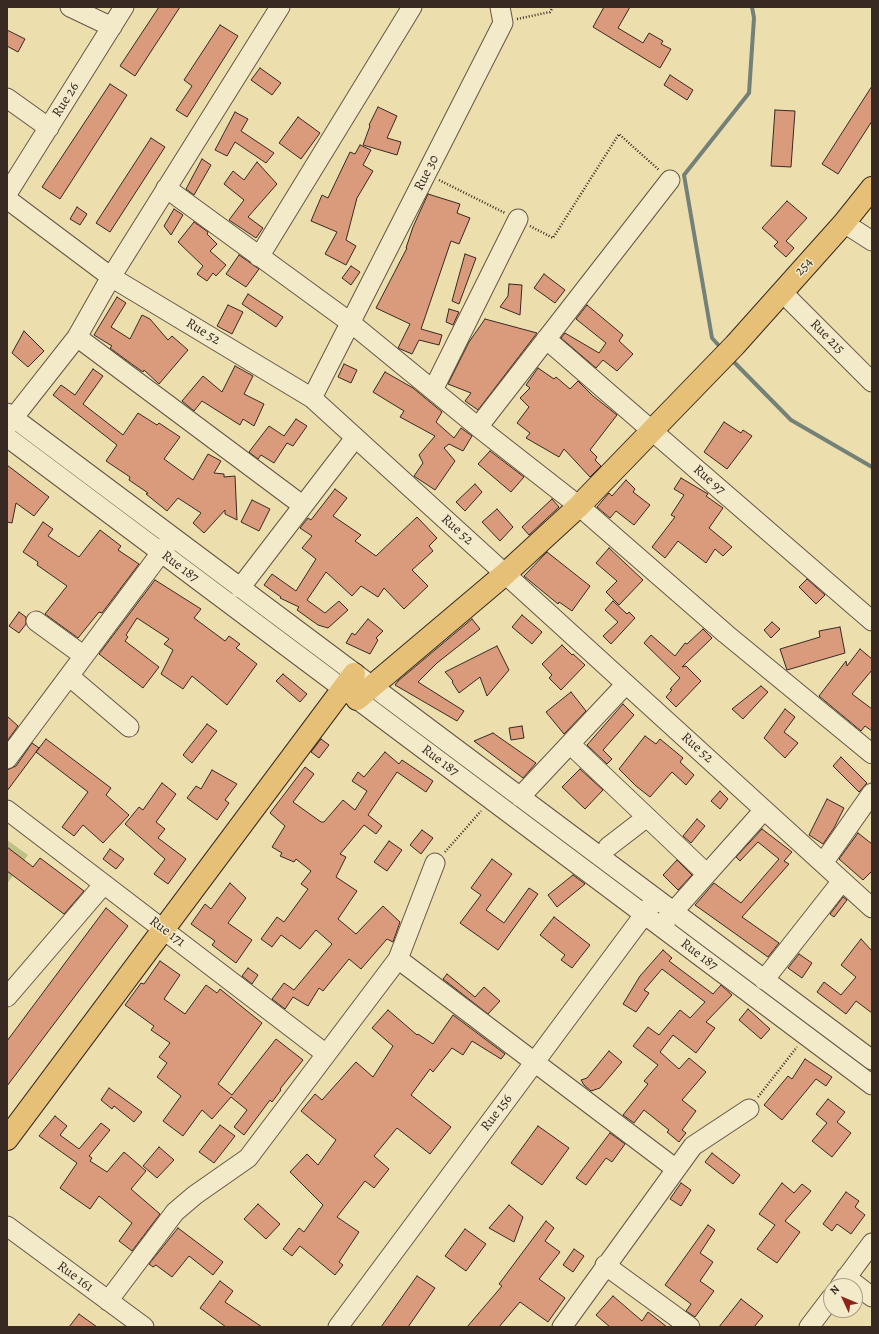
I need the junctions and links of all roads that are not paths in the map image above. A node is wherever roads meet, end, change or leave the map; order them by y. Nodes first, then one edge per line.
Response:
1 (70, 7) edge
2 (124, 7) edge
3 (280, 7) edge
4 (412, 7) edge
5 (502, 15) edge
6 (112, 27) junction
7 (7, 98) edge
8 (49, 128) junction
9 (670, 180) road end
10 (166, 188) junction
11 (872, 188) edge
12 (7, 194) edge
13 (7, 199) edge
14 (518, 219) road end
15 (844, 223) junction
16 (872, 241) edge
17 (259, 257) junction
18 (111, 277) junction
19 (782, 292) junction
20 (351, 323) junction
21 (77, 338) junction
22 (546, 339) junction
23 (872, 382) edge
24 (433, 390) junction
25 (312, 398) junction
26 (9, 419) edge
27 (478, 427) junction
28 (653, 431) junction
29 (7, 437) edge
30 (356, 438) junction
31 (302, 505) junction
32 (580, 506) junction
33 (172, 537) junction
34 (161, 552) junction
35 (505, 574) junction
36 (240, 588) junction
37 (36, 621) dead end
38 (872, 621) edge
39 (84, 656) junction
40 (69, 676) junction
41 (350, 682) junction
42 (626, 684) junction
43 (129, 727) dead end
44 (570, 744) junction
45 (872, 754) edge
46 (7, 759) edge
47 (872, 793) edge
48 (520, 797) junction
49 (7, 810) edge
50 (764, 810) junction
51 (647, 817) junction
52 (608, 848) dead end
53 (435, 863) road end
54 (823, 863) junction
55 (707, 874) junction
56 (842, 881) junction
57 (104, 884) junction
58 (656, 898) junction
59 (872, 908) edge
60 (673, 912) junction
61 (644, 914) junction
62 (158, 925) junction
63 (660, 927) junction
64 (398, 959) junction
65 (764, 980) junction
66 (7, 997) edge
67 (326, 1054) junction
68 (872, 1060) edge
69 (535, 1062) junction
70 (872, 1085) edge
71 (749, 1109) road end
72 (7, 1114) edge
73 (7, 1139) edge
74 (676, 1169) junction
75 (7, 1226) edge
76 (872, 1243) edge
77 (605, 1265) junction
78 (846, 1278) edge
79 (863, 1292) edge
80 (872, 1297) edge
81 (108, 1300) junction
82 (823, 1309) edge
83 (144, 1327) edge
84 (338, 1327) edge
85 (562, 1327) edge
86 (690, 1327) edge
87 (809, 1327) edge

1 - 6 street
2 - 6 street, Rue 26
3 - 10 street
4 - 17 street
5 - 20 street, Rue 30
6 - 8 street, Rue 26
7 - 8 street
8 - 12 street, Rue 26
9 - 22 street
10 - 17 street
10 - 18 street
11 - 15 main road, 254
13 - 18 street, Rue 52
14 - 24 street
15 - 16 street
15 - 19 main road, 254
17 - 20 street
18 - 21 street
18 - 25 street, Rue 52
19 - 23 street, Rue 215
19 - 28 main road, 254
20 - 24 street
20 - 25 street, Rue 30
21 - 26 street
21 - 31 street
22 - 27 street
22 - 28 street, Rue 97
24 - 27 street
25 - 30 street, Rue 52
26 - 33 street, Rue 187
27 - 32 street
28 - 32 main road, 254
28 - 38 street, Rue 97
29 - 34 street, Rue 187
30 - 31 street
30 - 35 street, Rue 52
31 - 36 street
32 - 35 main road, 254
32 - 45 street
33 - 34 street
33 - 36 street, Rue 187
34 - 39 street
34 - 41 street, Rue 187
35 - 41 main road, 254
35 - 42 street, Rue 52
36 - 41 street, Rue 187
37 - 39 street
39 - 40 street
40 - 43 street
40 - 46 street
41 - 48 street, Rue 187
41 - 61 street, Rue 187
41 - 62 main road, 254
42 - 44 street
42 - 50 street, Rue 52
44 - 48 street
44 - 51 street
47 - 54 street
48 - 58 street, Rue 187
49 - 57 street, Rue 171
50 - 54 street, Rue 52
50 - 55 street
51 - 52 street
51 - 55 street
53 - 64 street
54 - 56 street, Rue 52
55 - 60 street
56 - 59 street, Rue 52
56 - 65 street
57 - 62 street, Rue 171
57 - 66 street
58 - 60 street, Rue 187
58 - 61 street, Rue 156
60 - 63 street
60 - 65 street, Rue 187
61 - 63 street, Rue 187
61 - 69 street, Rue 156
62 - 67 street, Rue 171
62 - 72 main road
62 - 73 main road
63 - 70 street, Rue 187
64 - 67 street
64 - 69 street
65 - 68 street, Rue 187
67 - 81 street
69 - 74 street
69 - 84 street, Rue 156
71 - 74 street
74 - 77 street
75 - 81 street, Rue 161
76 - 78 street
77 - 85 street
77 - 86 street
79 - 80 street
81 - 83 street, Rue 161
82 - 87 street

